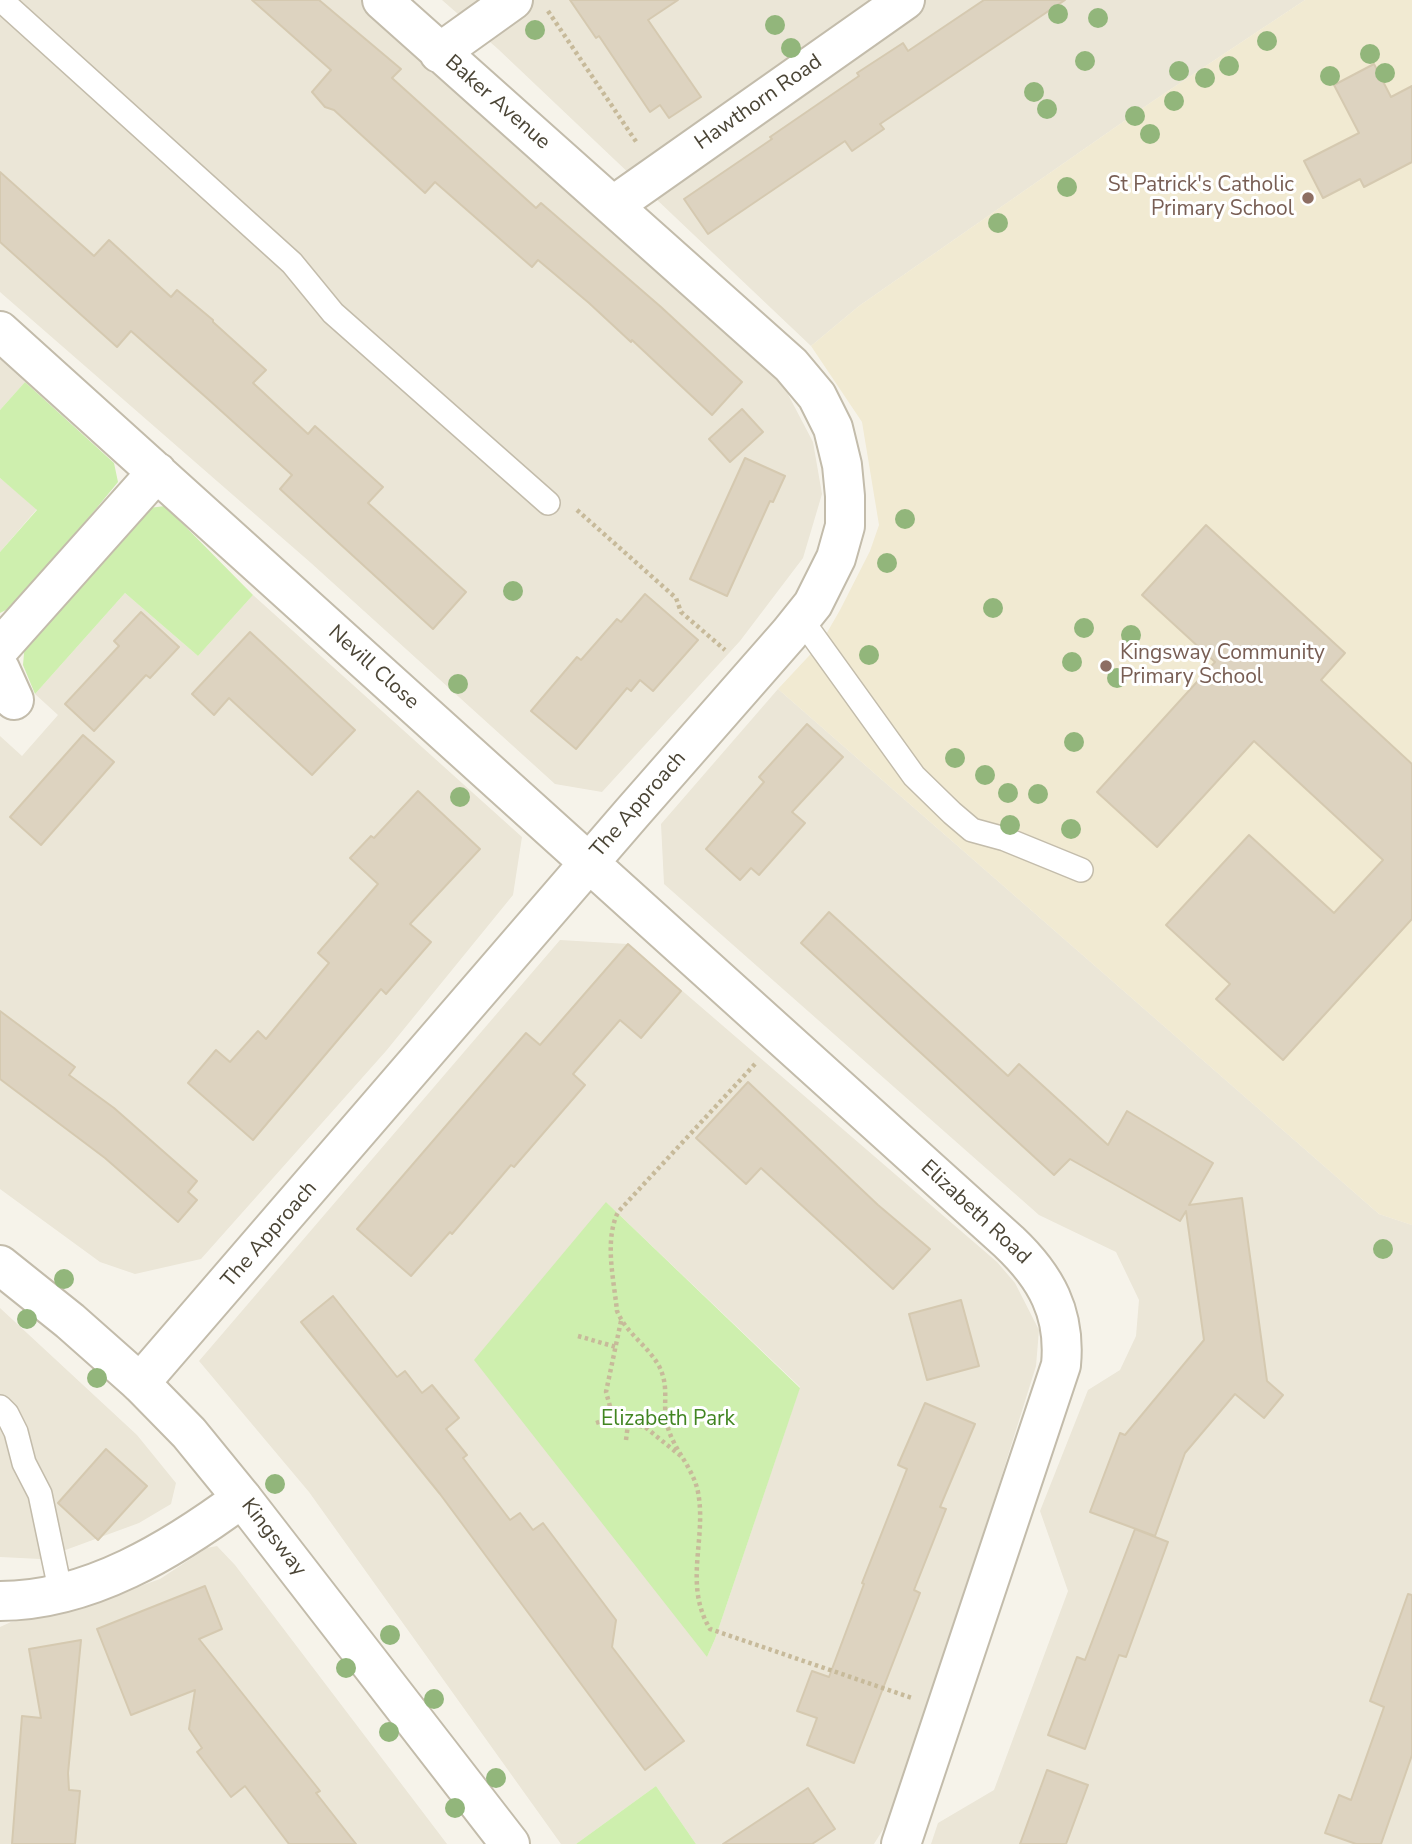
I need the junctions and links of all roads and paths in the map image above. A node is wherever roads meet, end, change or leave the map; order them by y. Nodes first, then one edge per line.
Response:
1 (1, 0) edge
2 (382, 0) edge
3 (513, 0) edge
4 (541, 0) edge
5 (905, 0) edge
6 (439, 53) junction
7 (642, 149) dead end
8 (614, 205) junction
9 (0, 331) edge
10 (157, 472) junction
11 (548, 503) joint
12 (801, 619) junction
13 (0, 648) edge
14 (730, 655) dead end
15 (589, 863) junction
16 (1081, 870) dead end
17 (780, 1036) junction
18 (0, 1265) edge
19 (621, 1321) junction
20 (578, 1336) dead end
21 (616, 1347) junction
22 (140, 1383) junction
23 (0, 1407) edge
24 (612, 1417) junction
25 (596, 1423) dead end
26 (628, 1424) junction
27 (626, 1440) dead end
28 (683, 1458) junction
29 (242, 1498) junction
30 (61, 1594) junction
31 (0, 1601) edge
32 (946, 1710) junction
33 (510, 1844) edge
34 (901, 1844) edge

1 - 11 lane
2 - 6 street, Baker Avenue
3 - 6 street
4 - 7 path
5 - 8 street, Hawthorn Road
6 - 8 street, Baker Avenue
8 - 12 street, The Approach
9 - 10 street, Nevill Close
10 - 13 street
10 - 15 street, Nevill Close
11 - 14 path
12 - 15 street, The Approach
12 - 16 lane
15 - 17 street, Elizabeth Road
15 - 22 street, The Approach
17 - 19 path
17 - 32 street, Elizabeth Road
18 - 22 street, Kingsway
19 - 21 path
19 - 28 path
20 - 21 path
21 - 24 path
22 - 29 street, Kingsway
23 - 30 lane
24 - 25 path
24 - 26 path
26 - 27 path
26 - 28 path
28 - 32 path
29 - 30 street
29 - 33 street, Kingsway
30 - 31 street
32 - 34 street, Elizabeth Road

